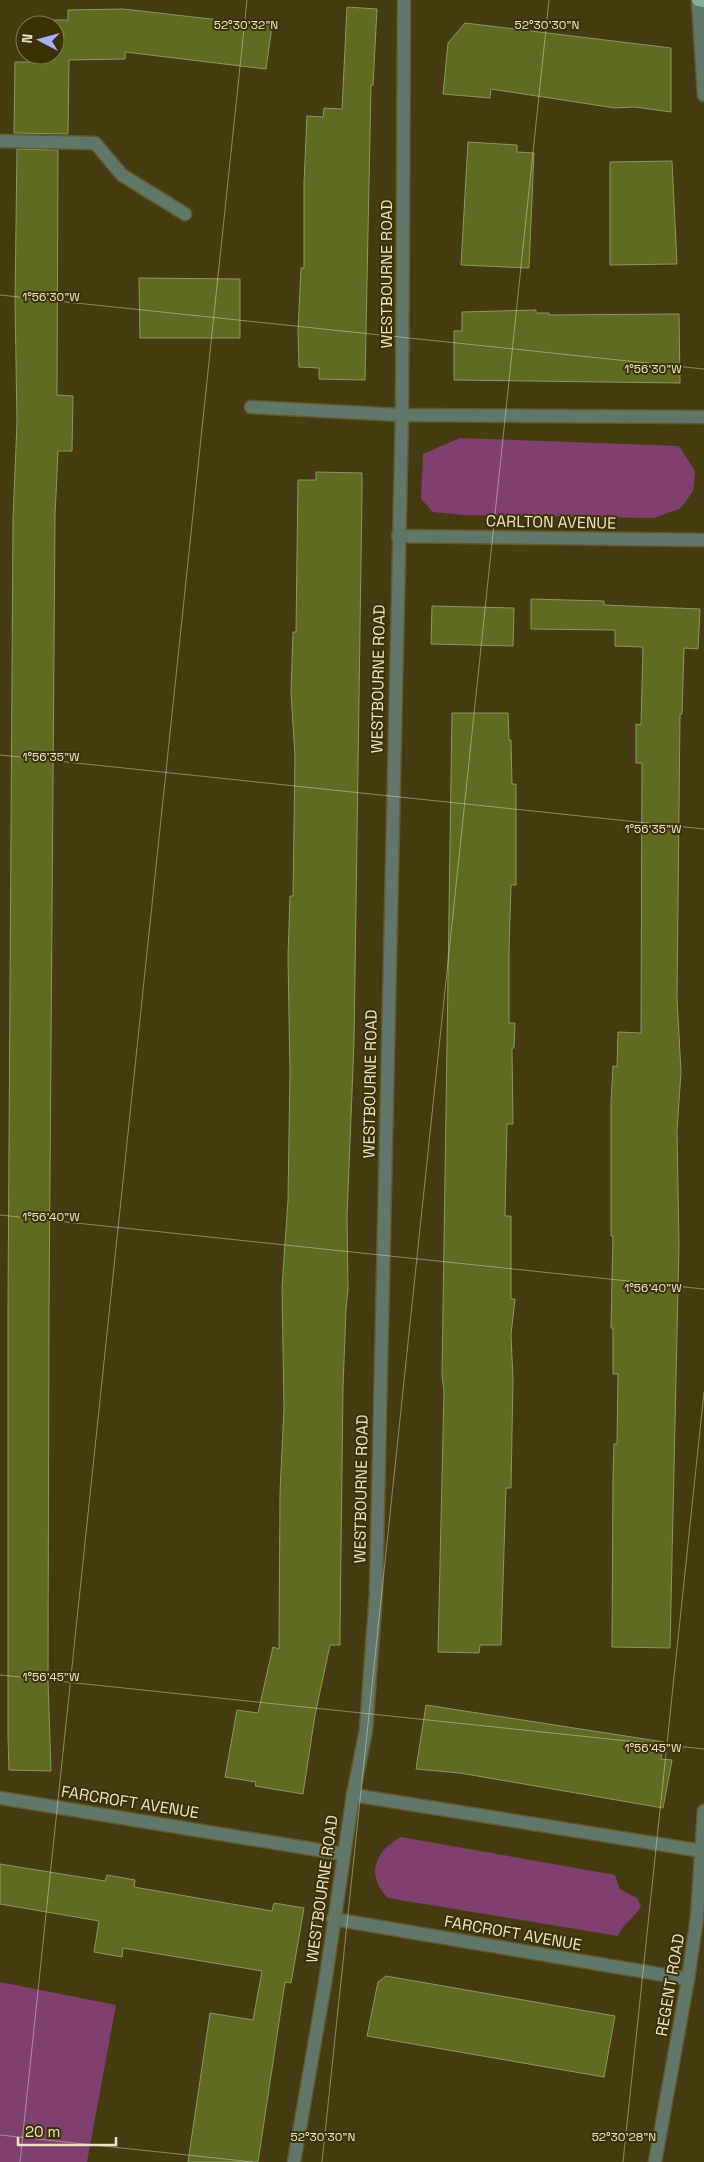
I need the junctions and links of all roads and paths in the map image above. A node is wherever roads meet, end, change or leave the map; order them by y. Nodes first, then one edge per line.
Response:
1 (404, 0) edge
2 (698, 0) edge
3 (704, 1) edge
4 (704, 95) edge
5 (0, 141) edge
6 (185, 214) dead end
7 (251, 407) dead end
8 (402, 415) junction
9 (704, 417) edge
10 (398, 536) junction
11 (704, 540) edge
12 (353, 1795) junction
13 (0, 1798) edge
14 (704, 1811) edge
15 (702, 1852) junction
16 (343, 1854) junction
17 (701, 1918) edge
18 (333, 1919) junction
19 (688, 1979) junction
20 (294, 2162) edge
21 (654, 2162) edge

1 - 8 street, WESTBOURNE ROAD
2 - 3 main road
2 - 4 street
5 - 6 street
7 - 8 street
8 - 9 street
8 - 10 street, WESTBOURNE ROAD
10 - 11 street, CARLTON AVENUE
10 - 12 street, WESTBOURNE ROAD
12 - 15 street
12 - 16 street, WESTBOURNE ROAD
13 - 16 street, FARCROFT AVENUE
14 - 15 street, REGENT ROAD
15 - 17 street, REGENT ROAD
16 - 18 street, WESTBOURNE ROAD
17 - 19 street, REGENT ROAD
18 - 19 street, FARCROFT AVENUE
18 - 20 street, WESTBOURNE ROAD
19 - 21 street, REGENT ROAD

